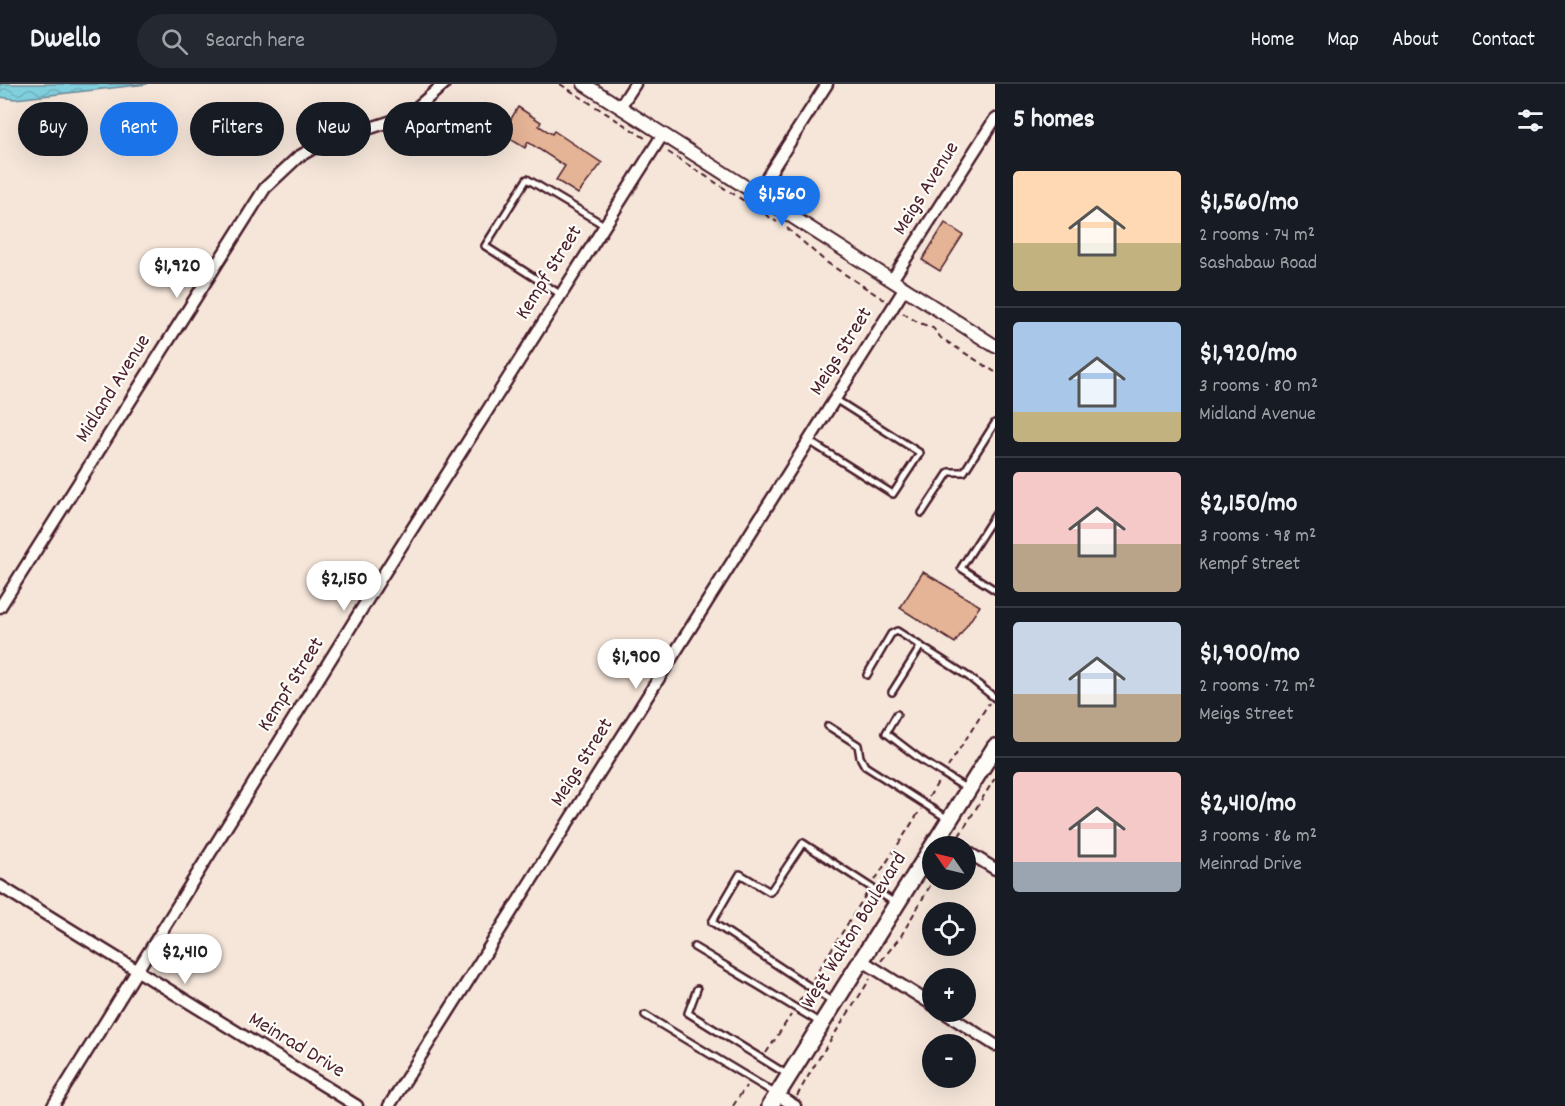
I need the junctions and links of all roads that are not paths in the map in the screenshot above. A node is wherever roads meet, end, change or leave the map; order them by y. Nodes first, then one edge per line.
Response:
1 (444, 84) edge
2 (584, 84) edge
3 (635, 84) edge
4 (826, 84) edge
5 (620, 107) junction
6 (995, 119) edge
7 (663, 134) junction
8 (756, 193) junction
9 (604, 225) junction
10 (892, 280) junction
11 (905, 288) junction
12 (560, 294) junction
13 (995, 346) edge
14 (835, 399) junction
15 (995, 423) edge
16 (809, 441) junction
17 (922, 513) dead end
18 (995, 514) edge
19 (995, 590) edge
20 (0, 607) edge
21 (921, 646) junction
22 (867, 675) dead end
23 (892, 692) dead end
24 (994, 697) edge
25 (897, 714) dead end
26 (828, 726) dead end
27 (995, 747) edge
28 (968, 789) junction
29 (949, 820) junction
30 (940, 835) joint
31 (976, 857) edge
32 (995, 869) edge
33 (0, 886) edge
34 (896, 904) junction
35 (694, 947) dead end
36 (861, 960) junction
37 (136, 971) junction
38 (697, 989) dead end
39 (922, 998) edge
40 (835, 1003) junction
41 (645, 1015) dead end
42 (960, 1022) edge
43 (822, 1024) junction
44 (995, 1044) edge
45 (789, 1076) junction
46 (774, 1100) edge
47 (794, 1105) edge
48 (53, 1106) edge
49 (357, 1106) edge
50 (389, 1106) edge

1 - 20 street, Midland Avenue
2 - 5 street
3 - 5 street
4 - 8 street
5 - 7 street
6 - 10 street, Meigs Avenue
7 - 8 street
7 - 9 street, Kempf Street
8 - 10 street
9 - 12 street, Kempf Street
9 - 12 lane
10 - 11 street
11 - 13 street
11 - 14 street, Meigs Street
12 - 37 street, Kempf Street
14 - 16 street, Meigs Street
14 - 16 lane
15 - 17 lane
16 - 50 street, Meigs Street
18 - 19 lane
21 - 22 lane
21 - 23 lane
21 - 24 lane
25 - 28 lane
26 - 29 lane
27 - 28 main road, West Walton Boulevard
28 - 29 main road, West Walton Boulevard
29 - 30 main road, West Walton Boulevard
30 - 34 main road, West Walton Boulevard
31 - 32 street
33 - 37 street, Meinrad Drive
34 - 36 main road, West Walton Boulevard
34 - 40 lane
35 - 43 lane
36 - 39 street
36 - 40 main road, West Walton Boulevard
37 - 48 street, Kempf Street
37 - 49 street, Meinrad Drive
38 - 45 lane
40 - 43 main road, West Walton Boulevard
41 - 46 lane
42 - 44 street
43 - 45 main road, West Walton Boulevard
45 - 46 main road, West Walton Boulevard
46 - 47 street

